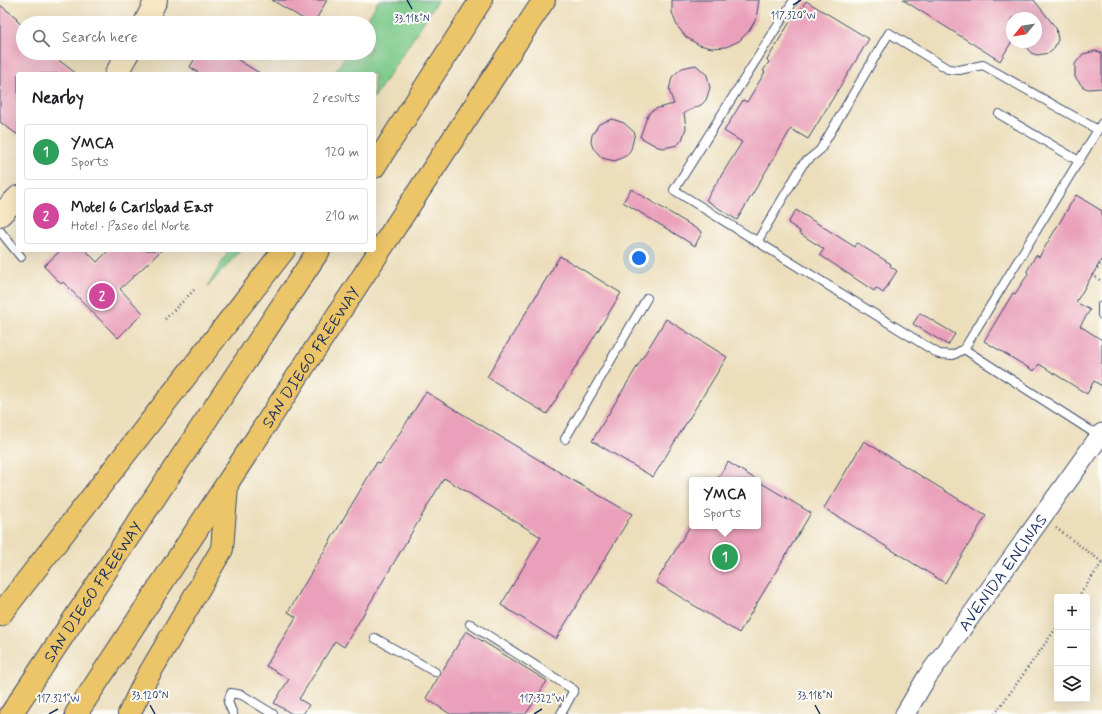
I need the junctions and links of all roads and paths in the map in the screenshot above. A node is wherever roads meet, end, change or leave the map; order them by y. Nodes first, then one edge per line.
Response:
1 (155, 0) edge
2 (481, 0) edge
3 (544, 0) edge
4 (794, 0) edge
5 (149, 16) edge
6 (124, 60) edge
7 (117, 72) edge
8 (998, 114) dead end
9 (1100, 126) edge
10 (1079, 161) junction
11 (376, 163) edge
12 (16, 199) edge
13 (0, 215) edge
14 (0, 231) edge
15 (757, 242) junction
16 (16, 251) edge
17 (17, 252) edge
18 (282, 252) edge
19 (318, 252) edge
20 (21, 257) dead end
21 (1102, 261) edge
22 (1102, 282) edge
23 (196, 288) dead end
24 (647, 298) dead end
25 (1102, 305) edge
26 (1102, 315) edge
27 (165, 319) dead end
28 (964, 349) junction
29 (1101, 434) edge
30 (566, 439) dead end
31 (227, 484) junction
32 (1042, 517) junction
33 (1102, 562) edge
34 (1080, 594) edge
35 (0, 615) edge
36 (470, 624) dead end
37 (1055, 630) edge
38 (375, 638) dead end
39 (435, 672) dead end
40 (11, 714) edge
41 (76, 714) edge
42 (129, 714) edge
43 (233, 714) edge
44 (273, 714) edge
45 (561, 714) edge
46 (905, 714) edge
47 (995, 714) edge

1 - 5 main road
2 - 11 highway
3 - 31 highway, SAN DIEGO FREEWAY
4 - 15 lane
6 - 7 main road
8 - 10 lane
9 - 10 lane
9 - 15 lane
10 - 28 lane
12 - 13 main road
14 - 16 lane
15 - 28 lane
17 - 20 lane
18 - 35 highway
19 - 40 highway, SAN DIEGO FREEWAY
21 - 22 path
23 - 27 path
24 - 30 lane
25 - 26 lane
28 - 29 lane
29 - 32 street, AVENIDA ENCINAS
31 - 41 highway, SAN DIEGO FREEWAY
31 - 42 highway
32 - 33 path
32 - 46 street, AVENIDA ENCINAS
33 - 34 path
36 - 45 lane
37 - 47 path
38 - 39 lane
43 - 44 lane

